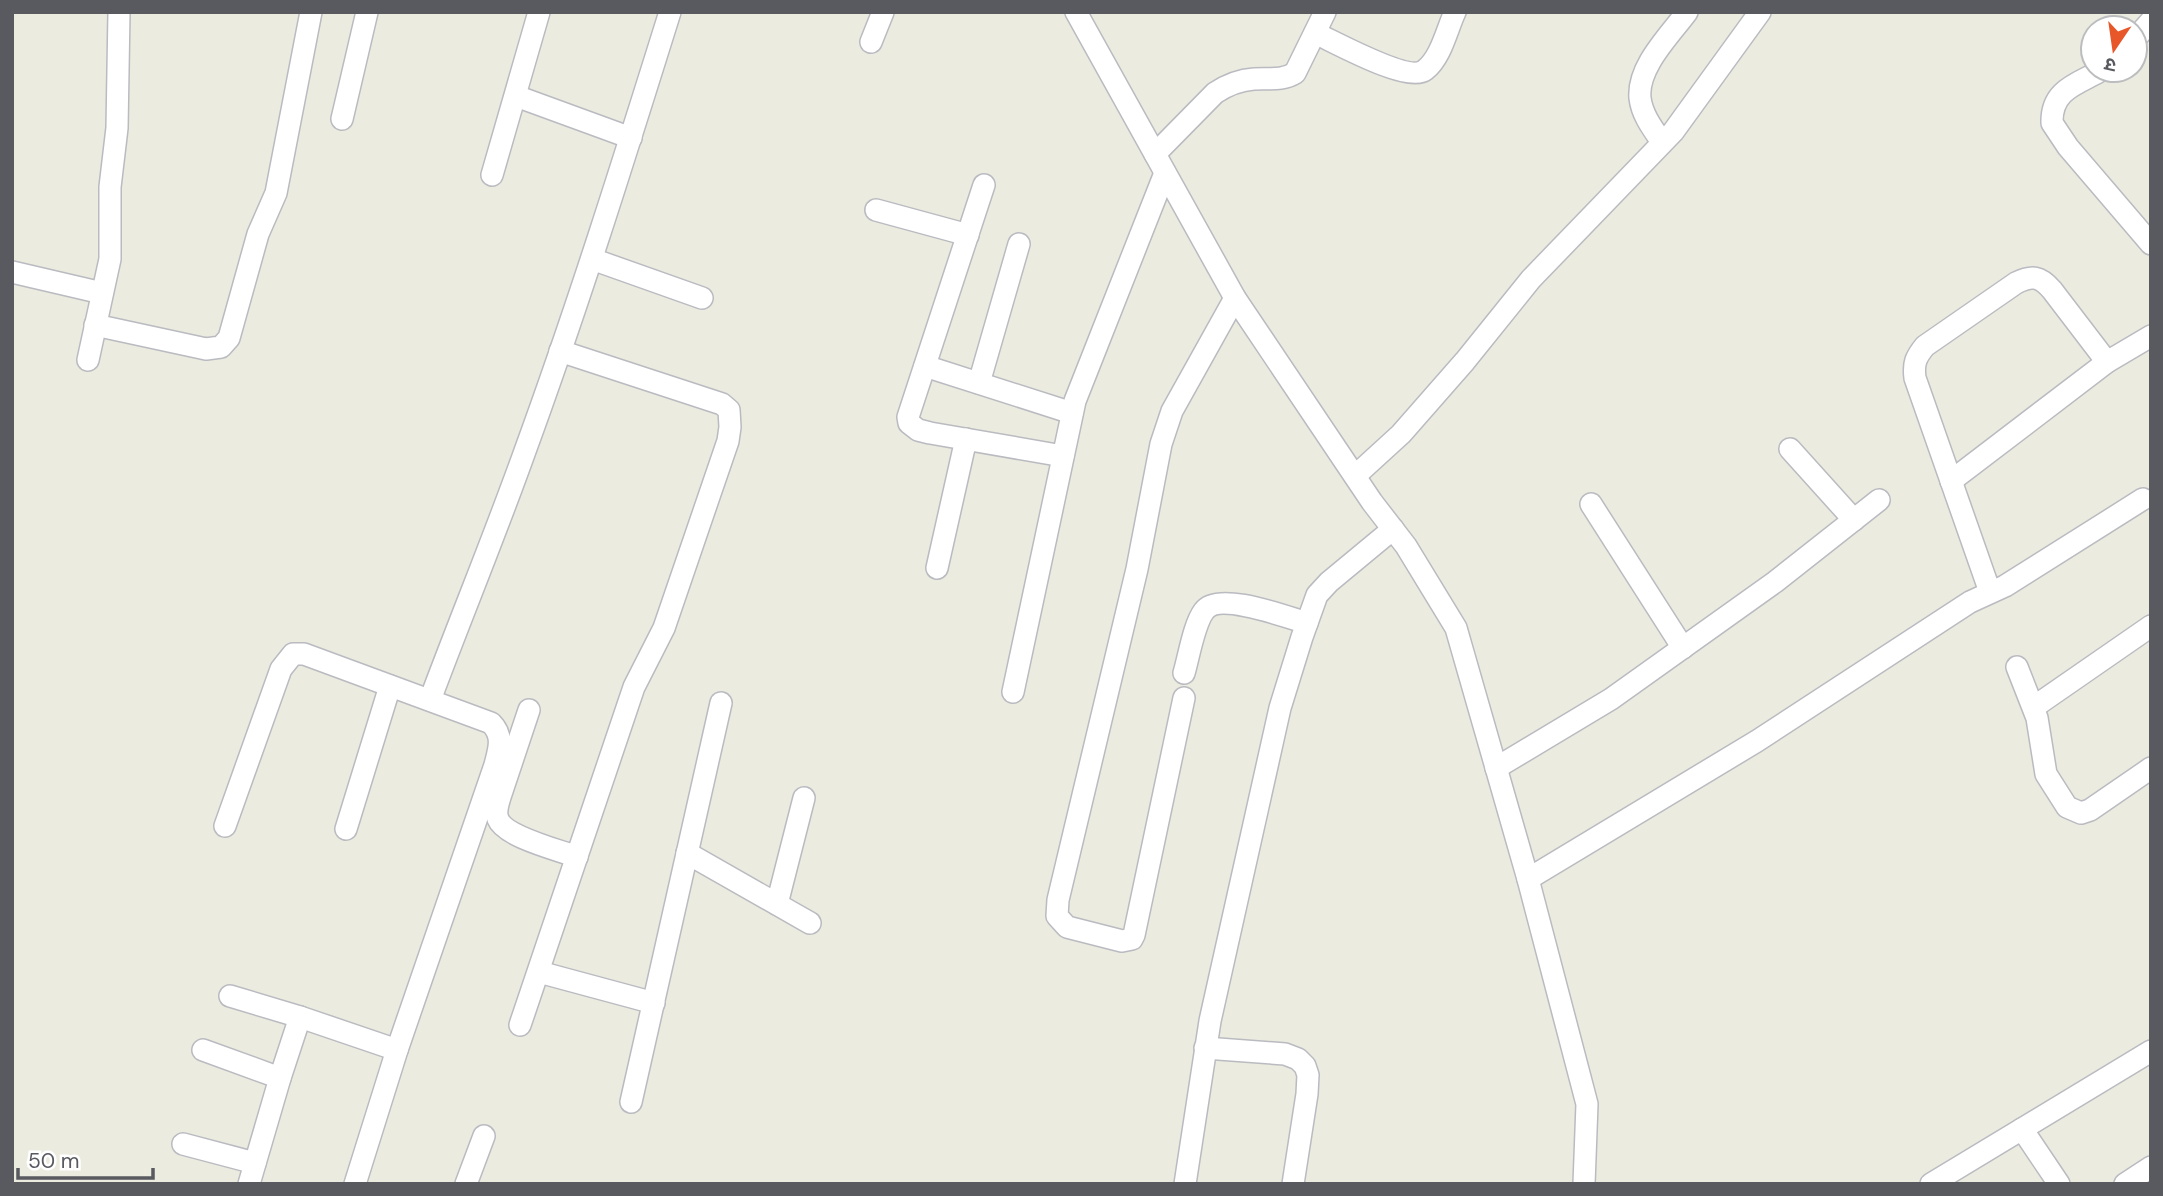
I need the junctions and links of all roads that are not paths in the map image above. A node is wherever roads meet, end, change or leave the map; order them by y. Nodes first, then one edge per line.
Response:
1 (119, 12) edge
2 (311, 12) edge
3 (367, 12) edge
4 (539, 12) edge
5 (670, 12) edge
6 (883, 12) edge
7 (1076, 12) edge
8 (1325, 12) edge
9 (1455, 12) edge
10 (1688, 12) edge
11 (1760, 12) edge
12 (1315, 33) junction
13 (871, 42) dead end
14 (2079, 81) edge
15 (516, 96) junction
16 (342, 119) dead end
17 (631, 138) junction
18 (1662, 142) junction
19 (1160, 163) junction
20 (492, 175) dead end
21 (984, 185) dead end
22 (876, 210) dead end
23 (968, 235) junction
24 (1019, 244) dead end
25 (2151, 244) edge
26 (592, 259) junction
27 (12, 272) edge
28 (102, 293) junction
29 (702, 298) dead end
30 (1235, 298) junction
31 (95, 325) junction
32 (2151, 336) edge
33 (560, 351) junction
34 (88, 360) dead end
35 (2107, 362) junction
36 (925, 366) junction
37 (979, 383) junction
38 (1072, 413) junction
39 (966, 439) junction
40 (1790, 449) dead end
41 (1063, 456) junction
42 (1355, 476) junction
43 (1951, 481) junction
44 (2143, 499) dead end
45 (1880, 500) dead end
46 (1591, 504) dead end
47 (1854, 520) junction
48 (1393, 529) junction
49 (936, 568) dead end
50 (1990, 593) junction
51 (1307, 623) junction
52 (2151, 626) edge
53 (1683, 648) junction
54 (2017, 667) dead end
55 (1184, 673) dead end
56 (390, 686) junction
57 (1013, 692) dead end
58 (1184, 698) dead end
59 (430, 700) junction
60 (720, 703) dead end
61 (2034, 707) junction
62 (529, 710) dead end
63 (1496, 768) junction
64 (2151, 768) edge
65 (804, 798) dead end
66 (225, 826) dead end
67 (346, 829) dead end
68 (687, 853) junction
69 (577, 857) junction
70 (1528, 879) junction
71 (777, 904) junction
72 (810, 923) dead end
73 (539, 972) junction
74 (230, 996) dead end
75 (654, 1003) junction
76 (300, 1017) junction
77 (520, 1025) dead end
78 (1205, 1048) junction
79 (203, 1050) dead end
80 (397, 1050) junction
81 (2151, 1051) edge
82 (279, 1078) junction
83 (631, 1102) dead end
84 (2022, 1129) junction
85 (484, 1136) dead end
86 (183, 1144) dead end
87 (2151, 1167) edge
88 (252, 1174) edge
89 (355, 1184) edge
90 (467, 1184) edge
91 (1185, 1184) edge
92 (1293, 1184) edge
93 (1584, 1184) edge
94 (1931, 1184) edge
95 (2059, 1184) edge
96 (2125, 1184) edge

1 - 28 street
2 - 31 street
3 - 16 street
4 - 15 street
5 - 17 street
6 - 13 street
7 - 19 street
8 - 12 street
9 - 12 street
10 - 18 street
11 - 18 street
12 - 19 street
14 - 25 street
15 - 17 street
15 - 20 street
17 - 26 street
18 - 42 street
19 - 30 street
19 - 38 street
21 - 23 street
22 - 23 street
23 - 36 street
24 - 37 street
26 - 29 street
26 - 33 street
27 - 28 street
28 - 31 street
30 - 42 street
30 - 58 street
31 - 34 street
32 - 35 street
33 - 59 street
33 - 69 street
35 - 43 street
35 - 43 street
36 - 37 street
36 - 39 street
37 - 38 street
38 - 41 street
39 - 41 street
39 - 49 street
40 - 47 street
41 - 57 street
42 - 48 street
43 - 50 street
44 - 50 street
45 - 47 street
46 - 53 street
47 - 53 street
48 - 51 street
48 - 63 street
50 - 70 street
51 - 55 street
51 - 78 street
52 - 61 street
53 - 63 street
54 - 61 street
56 - 59 street
56 - 66 street
56 - 67 street
59 - 80 street
60 - 68 street
61 - 64 street
62 - 69 street
63 - 70 street
65 - 71 street
68 - 71 street
68 - 75 street
69 - 73 street
70 - 93 street
71 - 72 street
73 - 75 street
73 - 77 street
74 - 76 street
75 - 83 street
76 - 80 street
76 - 82 street
78 - 91 street
78 - 92 street
79 - 82 street
80 - 89 street
81 - 84 street
82 - 88 street
84 - 94 street
84 - 95 street
85 - 90 street
86 - 88 street
87 - 96 street

